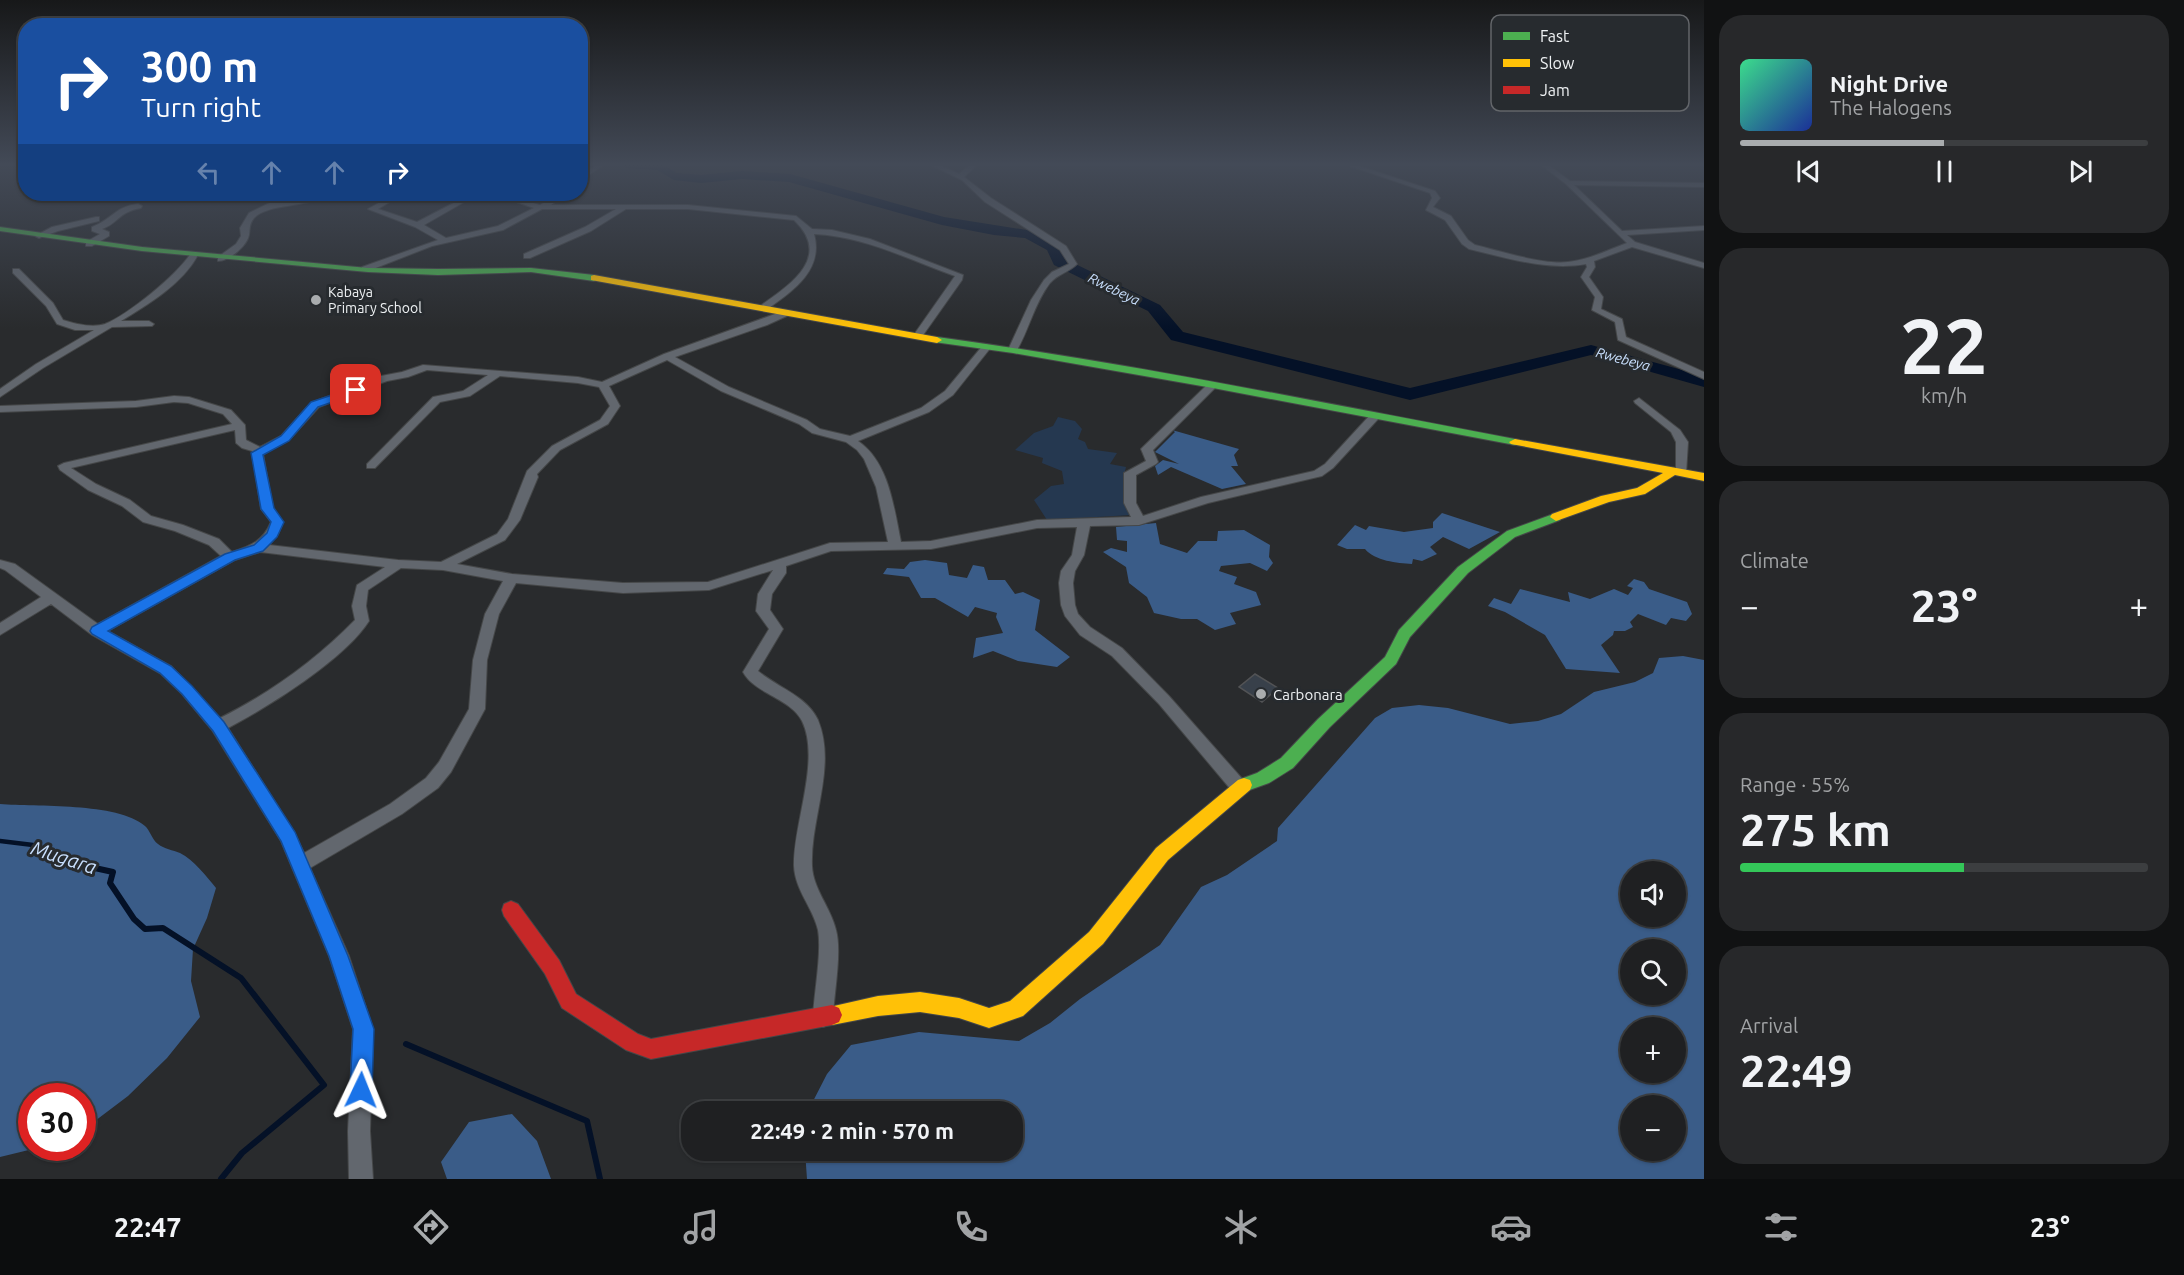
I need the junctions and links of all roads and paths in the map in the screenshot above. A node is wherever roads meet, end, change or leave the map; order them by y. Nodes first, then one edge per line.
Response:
1 (96, 219) dead end
2 (110, 219) edge
3 (248, 219) edge
4 (401, 219) edge
5 (429, 219) edge
6 (517, 219) edge
7 (605, 219) edge
8 (797, 219) edge
9 (1016, 219) edge
10 (1449, 219) edge
11 (1607, 219) edge
12 (418, 225) junction
13 (1704, 228) edge
14 (0, 229) edge
15 (810, 231) junction
16 (1622, 233) junction
17 (39, 236) junction
18 (444, 240) junction
19 (89, 244) junction
20 (1632, 244) junction
21 (194, 255) junction
22 (527, 256) dead end
23 (220, 259) junction
24 (1590, 260) junction
25 (1704, 266) edge
26 (365, 269) junction
27 (16, 271) dead end
28 (763, 308) junction
29 (786, 313) junction
30 (149, 324) dead end
31 (108, 326) junction
32 (918, 336) junction
33 (987, 346) junction
34 (1013, 350) junction
35 (667, 356) junction
36 (497, 374) junction
37 (1704, 375) edge
38 (603, 385) junction
39 (1213, 385) junction
40 (0, 394) edge
41 (1639, 401) dead end
42 (0, 409) edge
43 (1375, 416) junction
44 (240, 425) junction
45 (850, 440) junction
46 (260, 450) junction
47 (371, 466) dead end
48 (1678, 472) junction
49 (1704, 477) edge
50 (1139, 521) junction
51 (1084, 523) junction
52 (895, 546) junction
53 (259, 548) junction
54 (230, 557) junction
55 (780, 563) junction
56 (0, 564) edge
57 (398, 564) junction
58 (443, 566) junction
59 (512, 578) junction
60 (51, 597) junction
61 (0, 630) edge
62 (97, 631) junction
63 (218, 726) junction
64 (1239, 787) junction
65 (300, 865) junction
66 (511, 910) dead end
67 (823, 1017) junction
68 (361, 1179) edge

1 - 17 street
2 - 19 street
3 - 23 street
4 - 12 street
5 - 12 street
6 - 18 street
7 - 22 street
8 - 15 street
9 - 34 street
10 - 24 street
11 - 16 street
12 - 18 street
13 - 16 street
14 - 17 main road
15 - 28 street
15 - 32 street
16 - 20 street
17 - 19 main road
18 - 26 street
19 - 21 main road
20 - 24 street
20 - 25 street
21 - 23 main road
21 - 31 street
23 - 26 main road
24 - 37 street
26 - 28 main road
27 - 31 street
28 - 29 main road
29 - 32 main road
29 - 35 street
30 - 31 street
31 - 40 street
32 - 33 main road
33 - 34 main road
33 - 45 street
34 - 39 main road
35 - 38 street
35 - 45 street
36 - 38 street
36 - 46 street
36 - 47 street
38 - 58 street
39 - 43 main road
39 - 50 street
41 - 48 street
42 - 44 street
43 - 48 main road
43 - 50 street
44 - 46 street
44 - 54 street
45 - 52 street
46 - 53 street
48 - 49 main road
48 - 64 main road
50 - 51 street
51 - 52 street
51 - 64 street
52 - 55 street
53 - 54 street
53 - 57 street
54 - 62 street
55 - 59 street
55 - 67 street
56 - 60 street
57 - 58 street
57 - 63 street
58 - 59 street
59 - 65 street
60 - 61 street
60 - 62 street
62 - 63 street
63 - 65 street
64 - 67 main road
65 - 68 street
66 - 67 main road

